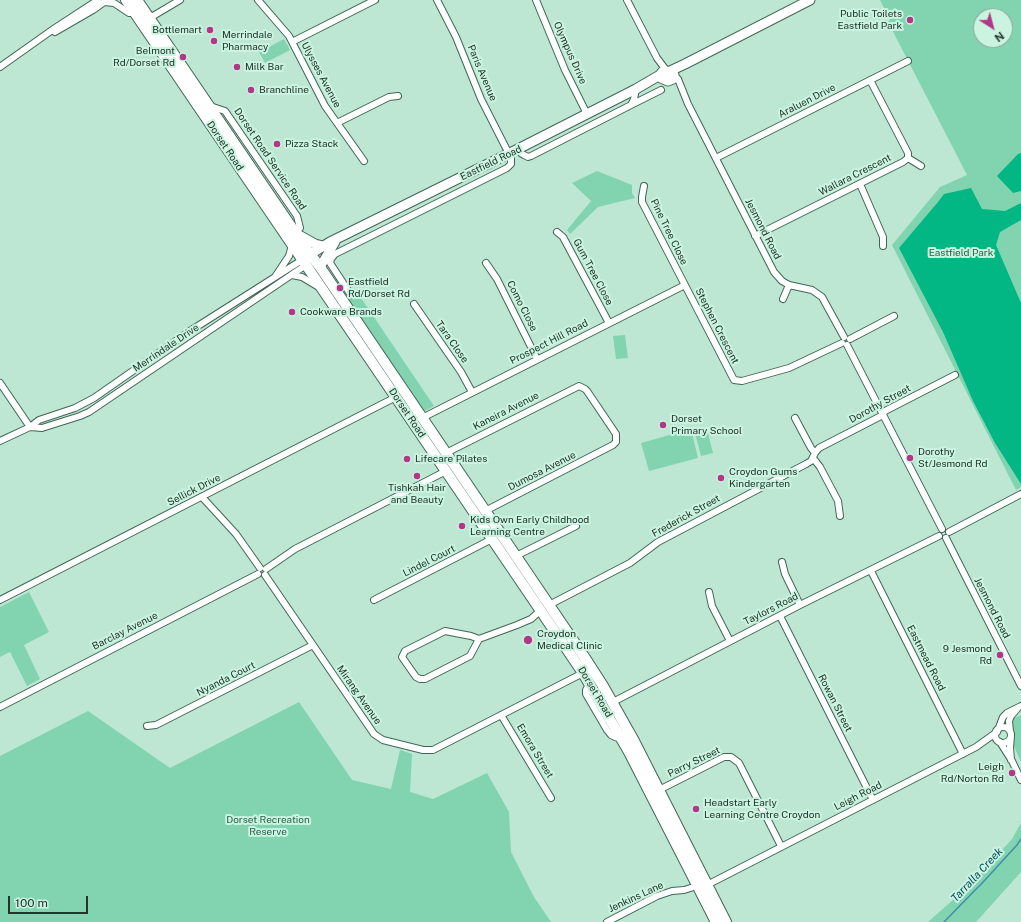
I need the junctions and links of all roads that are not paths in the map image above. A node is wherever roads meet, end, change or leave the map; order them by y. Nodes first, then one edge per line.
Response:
1 (126, 0) edge
2 (138, 0) edge
3 (180, 0) edge
4 (258, 0) edge
5 (375, 0) edge
6 (437, 0) edge
7 (536, 0) edge
8 (627, 0) edge
9 (810, 0) edge
10 (100, 1) edge
11 (135, 13) junction
12 (146, 20) junction
13 (292, 42) junction
14 (30, 47) junction
15 (908, 61) dead end
16 (0, 67) edge
17 (667, 77) junction
18 (870, 80) junction
19 (637, 88) junction
20 (398, 96) dead end
21 (199, 99) junction
22 (631, 105) junction
23 (587, 114) junction
24 (337, 123) junction
25 (512, 152) junction
26 (716, 158) junction
27 (908, 158) junction
28 (364, 162) dead end
29 (921, 166) dead end
30 (860, 184) junction
31 (644, 186) dead end
32 (557, 232) dead end
33 (297, 233) junction
34 (755, 236) junction
35 (342, 237) junction
36 (360, 241) junction
37 (292, 245) junction
38 (323, 246) junction
39 (883, 246) dead end
40 (312, 256) junction
41 (304, 263) junction
42 (486, 263) dead end
43 (320, 267) junction
44 (292, 275) junction
45 (273, 280) junction
46 (685, 285) junction
47 (789, 285) junction
48 (322, 289) junction
49 (351, 295) dead end
50 (783, 299) dead end
51 (414, 304) dead end
52 (894, 316) dead end
53 (205, 322) junction
54 (609, 323) junction
55 (211, 329) junction
56 (846, 341) junction
57 (156, 355) junction
58 (537, 359) junction
59 (162, 363) junction
60 (955, 375) dead end
61 (0, 383) edge
62 (472, 392) junction
63 (400, 394) junction
64 (883, 414) junction
65 (422, 418) junction
66 (795, 418) dead end
67 (30, 427) junction
68 (0, 441) edge
69 (607, 448) joint
70 (446, 453) junction
71 (814, 455) junction
72 (446, 471) junction
73 (1021, 494) edge
74 (202, 497) junction
75 (481, 513) junction
76 (840, 516) dead end
77 (576, 526) dead end
78 (942, 529) junction
79 (949, 532) junction
80 (939, 536) junction
81 (946, 538) junction
82 (492, 539) junction
83 (516, 556) junction
84 (782, 562) dead end
85 (871, 570) junction
86 (262, 572) junction
87 (709, 592) dead end
88 (0, 600) edge
89 (374, 600) dead end
90 (800, 605) junction
91 (545, 608) junction
92 (780, 616) junction
93 (479, 639) junction
94 (730, 641) junction
95 (313, 645) junction
96 (583, 673) junction
97 (590, 683) junction
98 (1021, 686) edge
99 (608, 705) junction
100 (1021, 705) edge
101 (0, 707) edge
102 (501, 715) junction
103 (147, 726) dead end
104 (997, 731) junction
105 (1010, 734) junction
106 (622, 739) junction
107 (999, 742) junction
108 (976, 747) junction
109 (963, 754) junction
110 (1012, 761) junction
111 (1021, 780) edge
112 (659, 790) junction
113 (551, 798) dead end
114 (873, 800) junction
115 (781, 846) junction
116 (702, 885) junction
117 (607, 922) edge
118 (716, 922) edge
119 (726, 922) edge

1 - 11 main road, Dorset Road
2 - 12 main road, Dorset Road
3 - 12 street
4 - 13 street, Ulysses Avenue
5 - 13 street
6 - 25 street, Paris Avenue
7 - 23 street, Olympus Drive
8 - 17 street, Jesmond Road
9 - 17 main road, Eastfield Road
10 - 11 street
10 - 14 street
10 - 14 street
11 - 12 main road, Dorset Road
12 - 21 main road, Dorset Road
13 - 24 street, Ulysses Avenue
14 - 16 street
15 - 18 street, Araluen Drive
17 - 19 main road, Eastfield Road
17 - 22 street
17 - 26 street, Jesmond Road
18 - 26 street, Araluen Drive
18 - 27 street
19 - 22 street
19 - 23 main road, Eastfield Road
20 - 24 street
21 - 33 main road, Dorset Road
21 - 37 main road, Dorset Road
22 - 25 street
23 - 25 main road, Eastfield Road
24 - 28 street, Ulysses Avenue
25 - 35 main road, Eastfield Road
25 - 36 street
26 - 34 street, Jesmond Road
27 - 29 street
27 - 30 street, Wallara Crescent
30 - 34 street, Wallara Crescent
30 - 39 street
31 - 46 street, Pine Tree Close
32 - 54 street, Gum Tree Close
33 - 38 main road
33 - 40 main road, Dorset Road
34 - 47 street, Jesmond Road
35 - 36 street
35 - 38 main road, Eastfield Road
35 - 40 main road, Eastfield Road
35 - 43 main road
36 - 49 street
37 - 41 main road, Dorset Road
37 - 45 street
38 - 40 main road, Eastfield Road
40 - 41 main road, Eastfield Road
40 - 43 main road, Dorset Road
41 - 44 street, Merrindale Drive
41 - 45 street, Merrindale Drive
41 - 48 main road, Dorset Road
42 - 58 street, Como Close
43 - 63 main road, Dorset Road
44 - 48 street
44 - 55 street, Merrindale Drive
45 - 53 street, Merrindale Drive
46 - 54 street, Prospect Hill Road
46 - 56 street, Stephen Crescent
47 - 50 street
47 - 56 street, Jesmond Road
48 - 63 main road, Dorset Road
51 - 62 street, Tara Close
52 - 56 street
53 - 55 street
53 - 57 street, Merrindale Drive
54 - 58 street, Prospect Hill Road
55 - 59 street, Merrindale Drive
56 - 64 street, Jesmond Road
57 - 59 street
57 - 67 street, Merrindale Drive
58 - 62 street, Prospect Hill Road
59 - 67 street, Merrindale Drive
60 - 64 street, Dorothy Street
61 - 67 street
62 - 65 street, Prospect Hill Road
63 - 65 main road, Dorset Road
63 - 72 main road, Dorset Road
63 - 74 street, Sellick Drive
64 - 71 street, Dorothy Street
64 - 78 street, Jesmond Road
65 - 70 main road, Dorset Road
66 - 71 street
67 - 68 street, Merrindale Drive
69 - 70 street, Kaneira Avenue
69 - 75 street, Dumosa Avenue
70 - 75 main road, Dorset Road
71 - 76 street
71 - 91 street, Frederick Street
72 - 75 main road, Dorset Road
72 - 86 street, Barclay Avenue
73 - 79 street
74 - 86 street, Mirang Avenue
74 - 88 street, Sellick Drive
75 - 82 main road, Dorset Road
75 - 83 main road, Dorset Road
77 - 83 street
78 - 79 street
78 - 80 street
79 - 81 street
80 - 81 street
80 - 85 street, Taylors Road
81 - 98 street, Jesmond Road
82 - 89 street, Lindel Court
82 - 91 main road, Dorset Road
83 - 91 main road, Dorset Road
84 - 90 street
85 - 90 street, Taylors Road
85 - 109 street, Eastmead Road
86 - 95 street, Mirang Avenue
86 - 101 street, Barclay Avenue
87 - 94 street
90 - 92 street, Taylors Road
91 - 93 street, Frederick Street
91 - 96 main road, Dorset Road
91 - 99 main road, Dorset Road
92 - 94 street, Taylors Road
92 - 114 street, Rowan Street
93 - 93 street
94 - 99 street, Taylors Road
95 - 102 street, Mirang Avenue
95 - 103 street, Nyanda Court
96 - 97 main road, Dorset Road
96 - 102 street, Mirang Avenue
97 - 99 main road, Dorset Road
97 - 106 street
99 - 106 main road, Dorset Road
99 - 112 main road, Dorset Road
100 - 104 street
100 - 105 street
102 - 113 street, Emora Street
104 - 105 street
104 - 107 street
104 - 108 street, Leigh Road
105 - 107 street
105 - 110 street
106 - 116 main road, Dorset Road
107 - 108 street, Leigh Road
107 - 110 street
108 - 109 street, Leigh Road
109 - 114 street, Leigh Road
110 - 111 street
112 - 115 street, Parry Street
112 - 116 main road, Dorset Road
114 - 115 street, Leigh Road
115 - 116 street, Leigh Road
116 - 117 street, Jenkins Lane
116 - 118 main road, Dorset Road
116 - 119 main road, Dorset Road

